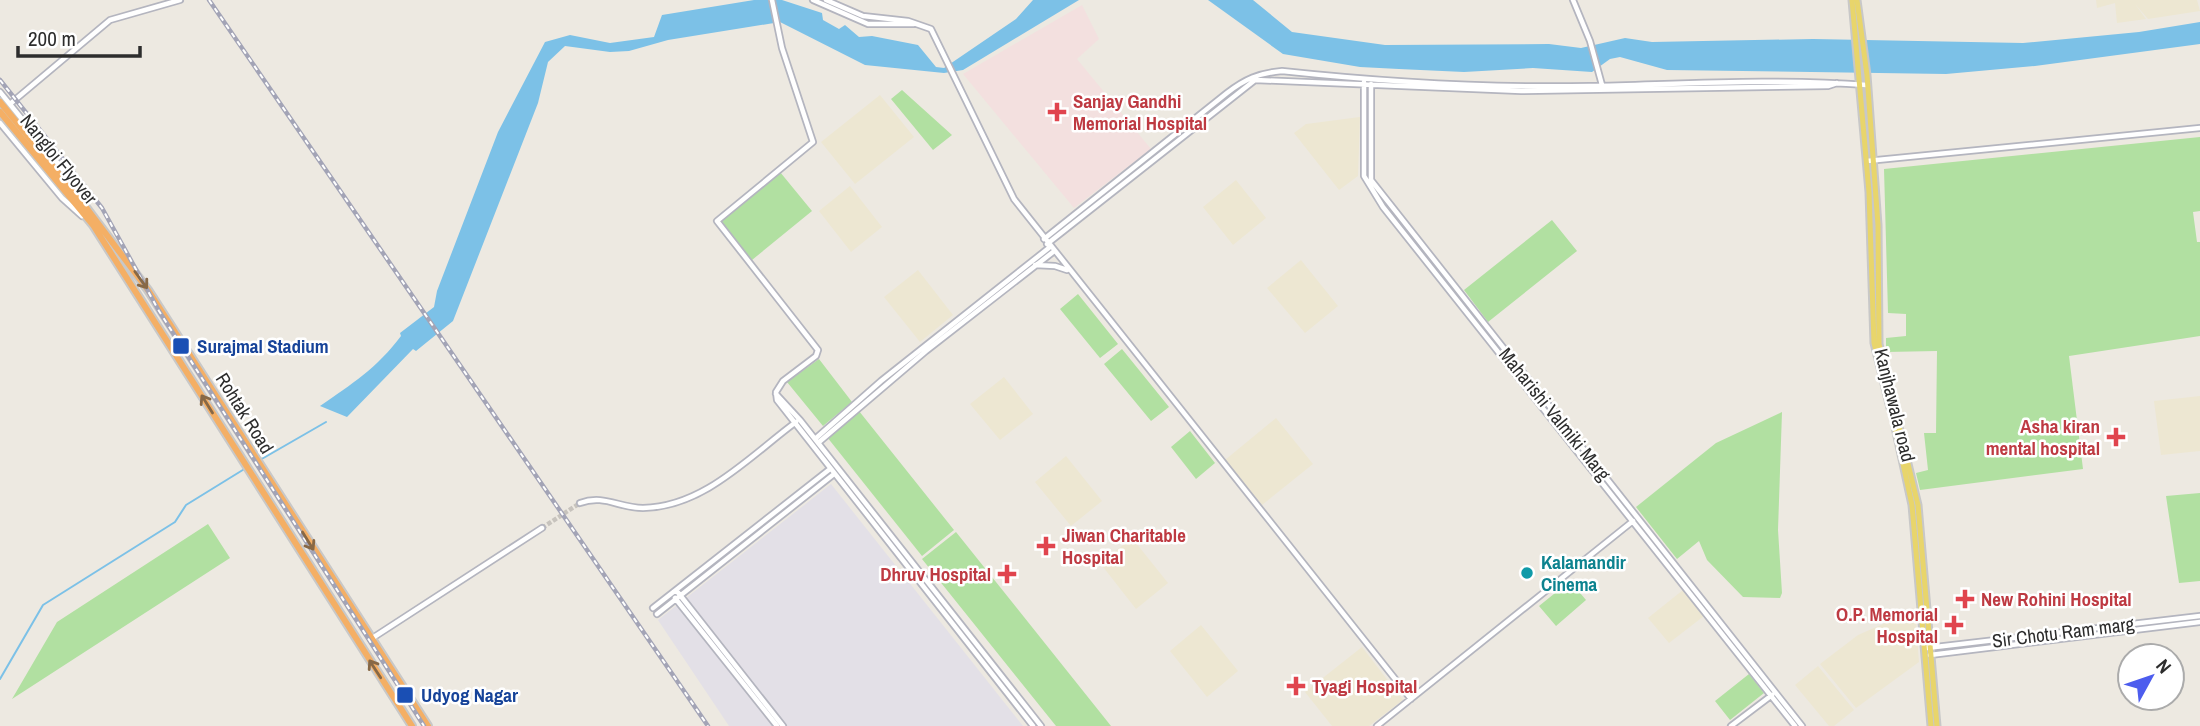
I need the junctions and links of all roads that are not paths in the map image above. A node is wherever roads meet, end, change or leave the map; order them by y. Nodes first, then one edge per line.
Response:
1 (180, 0) edge
2 (772, 0) edge
3 (813, 0) edge
4 (826, 0) edge
5 (1855, 0) edge
6 (1575, 2) edge
7 (918, 24) junction
8 (1364, 82) junction
9 (1371, 82) junction
10 (1705, 82) junction
11 (1838, 83) junction
12 (1864, 85) junction
13 (1647, 87) junction
14 (1603, 88) junction
15 (1705, 89) junction
16 (0, 92) edge
17 (0, 102) edge
18 (10, 104) junction
19 (0, 112) edge
20 (0, 123) edge
21 (2200, 128) edge
22 (1367, 148) junction
23 (1870, 161) junction
24 (70, 193) junction
25 (85, 206) junction
26 (93, 225) junction
27 (1048, 245) junction
28 (1034, 265) junction
29 (1068, 271) junction
30 (797, 421) junction
31 (814, 443) junction
32 (832, 471) junction
33 (580, 503) tunnel mouth
34 (1635, 519) junction
35 (542, 528) tunnel mouth
36 (673, 592) junction
37 (678, 597) junction
38 (653, 608) dead end
39 (657, 614) dead end
40 (2200, 616) edge
41 (2200, 622) edge
42 (371, 639) junction
43 (1929, 651) junction
44 (1774, 694) junction
45 (1411, 699) junction
46 (411, 726) edge
47 (428, 726) edge
48 (777, 726) edge
49 (783, 726) edge
50 (1033, 726) edge
51 (1041, 726) edge
52 (1377, 726) edge
53 (1731, 726) edge
54 (1795, 726) edge
55 (1802, 726) edge
56 (1931, 726) edge
57 (1937, 726) edge

1 - 18 street
2 - 30 street
3 - 7 street
4 - 7 street
5 - 12 main road, Kanjhawala road
6 - 14 street
7 - 27 street
8 - 9 street
8 - 22 street, Maharishi Valmiki Marg
8 - 27 street
9 - 14 street
9 - 22 street, Maharishi Valmiki Marg
10 - 11 street
10 - 13 street
10 - 15 street
11 - 12 street
11 - 15 street
12 - 23 main road, Kanjhawala road
13 - 14 street
13 - 15 street
16 - 18 street, Rohtak Road
17 - 24 highway, Nangloi Flyover
18 - 25 street, Rohtak Road
19 - 24 highway, Nangloi Flyover
20 - 26 street, Rohtak Road
21 - 23 street
22 - 34 street, Maharishi Valmiki Marg
23 - 43 main road, Kanjhawala road
24 - 25 highway, Nangloi Flyover
24 - 26 highway, Nangloi Flyover
25 -> 42 highway, Rohtak Road
46 -> 26 highway, Rohtak Road
27 - 28 street
27 - 29 street
27 - 31 street
28 - 29 street
28 - 31 street
29 - 45 street
30 - 31 street
30 - 33 street
31 - 32 street
31 - 51 street
32 - 36 street
32 - 37 street
32 - 50 street
34 - 44 street, Maharishi Valmiki Marg
34 - 45 street
35 - 42 street
36 - 37 street
36 - 38 street
37 - 39 street
37 - 48 street
37 - 49 street
40 - 43 street, Sir Chotu Ram marg
41 - 43 street, Sir Chotu Ram marg
42 - 47 highway, Rohtak Road
43 - 56 main road, Kanjhawala road
43 - 57 main road, Kanjhawala road
44 - 53 street
44 - 54 street, Maharishi Valmiki Marg
44 - 55 street, Maharishi Valmiki Marg
45 - 52 street

